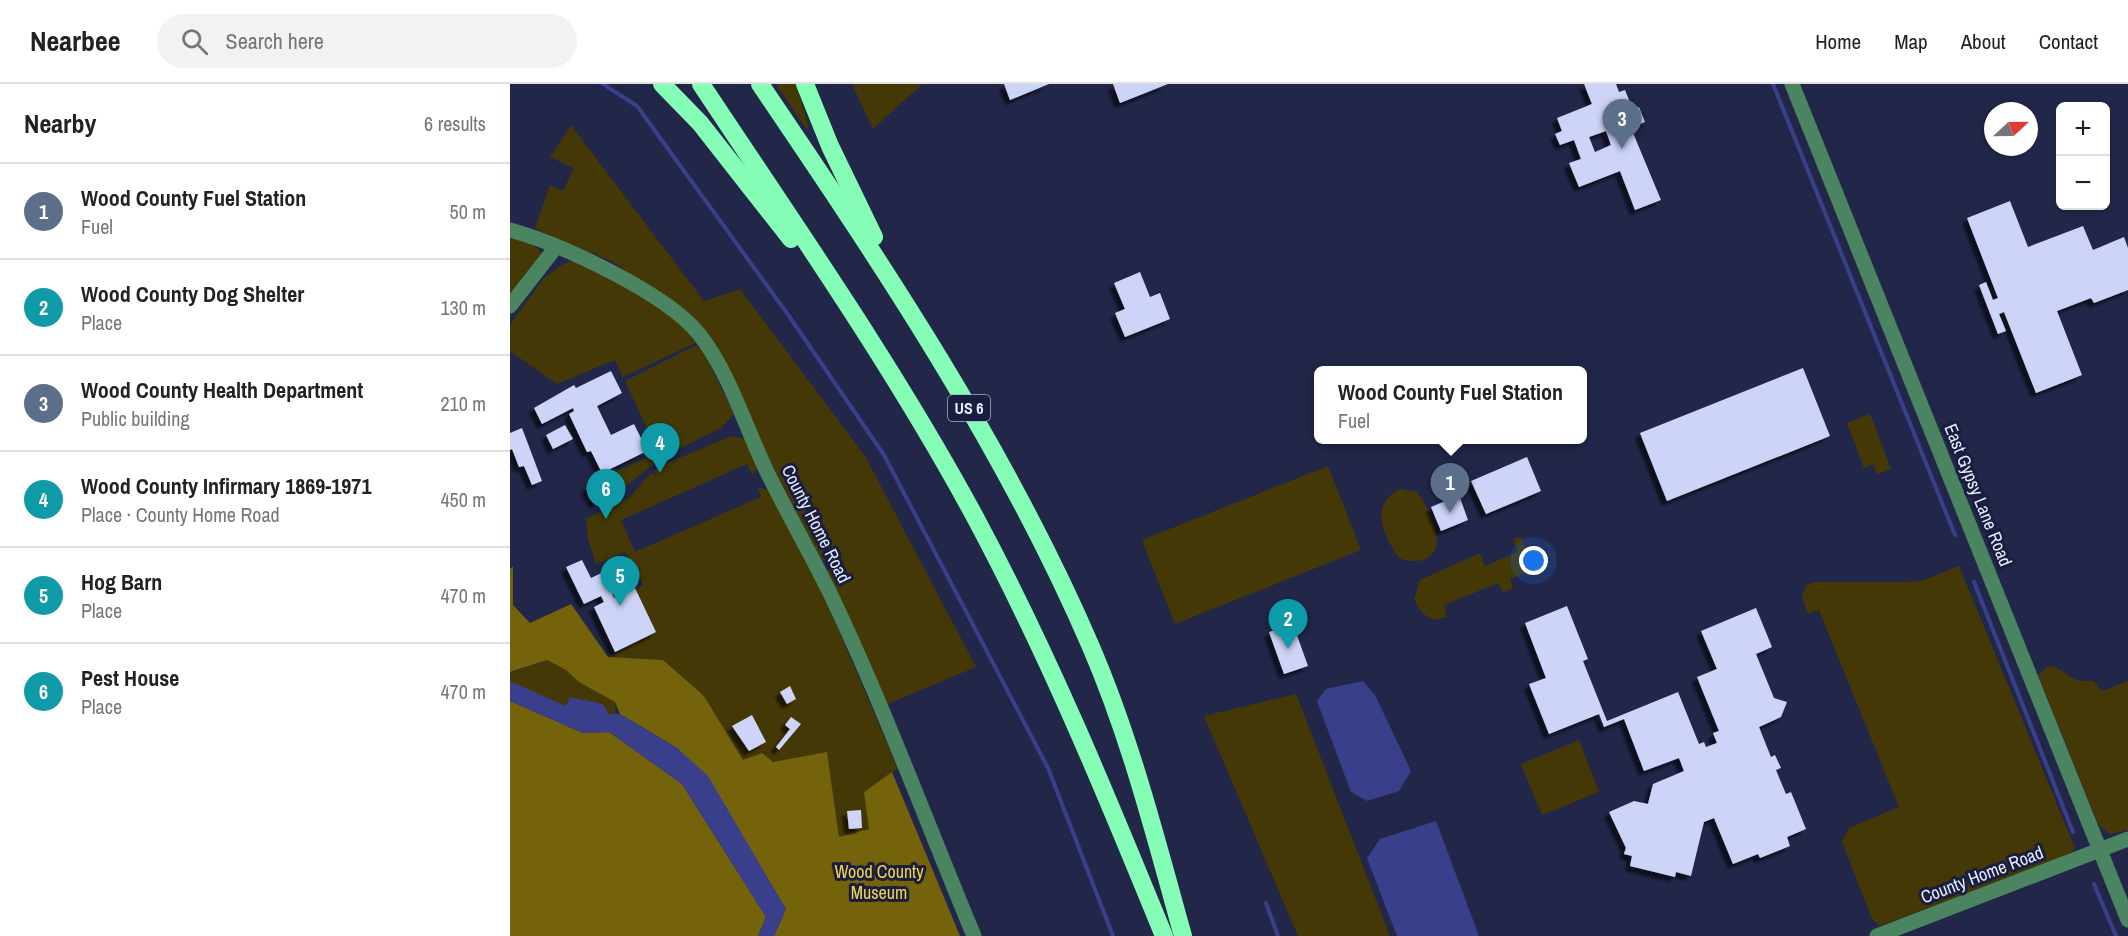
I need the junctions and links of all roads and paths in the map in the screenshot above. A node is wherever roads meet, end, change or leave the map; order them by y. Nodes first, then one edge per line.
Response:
1 (662, 84) edge
2 (701, 84) edge
3 (760, 84) edge
4 (805, 84) edge
5 (1792, 84) edge
6 (510, 230) edge
7 (556, 247) junction
8 (510, 306) edge
9 (914, 316) junction
10 (876, 347) junction
11 (2128, 839) edge
12 (2100, 850) junction
13 (2128, 920) edge
14 (974, 936) edge
15 (1164, 936) edge
16 (1183, 936) edge
17 (1877, 936) edge

1 - 10 highway
2 - 10 highway, US 6
3 - 9 highway, US 6
4 - 9 highway
5 - 12 street, East Gypsy Lane Road
6 - 7 street, County Home Road
7 - 8 street
7 - 14 street, County Home Road
9 - 16 highway, US 6
10 - 15 highway, US 6
11 - 12 street, County Home Road
12 - 13 street, East Gypsy Lane Road
12 - 17 street, County Home Road

